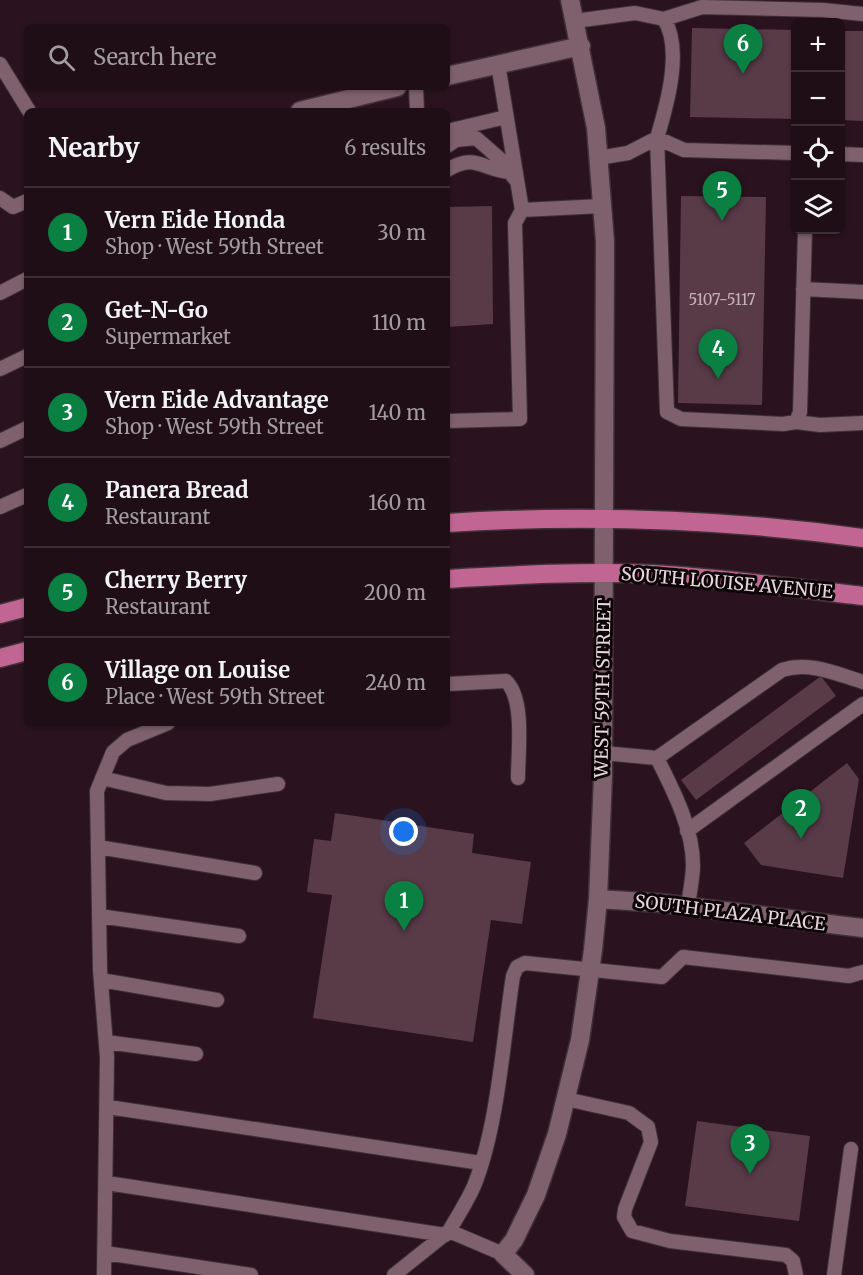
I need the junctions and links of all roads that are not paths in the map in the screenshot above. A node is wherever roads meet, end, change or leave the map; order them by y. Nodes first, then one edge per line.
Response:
1 (570, 0) edge
2 (863, 14) edge
3 (664, 19) junction
4 (575, 21) junction
5 (581, 46) junction
6 (0, 64) edge
7 (498, 64) junction
8 (450, 75) edge
9 (390, 90) edge
10 (416, 90) edge
11 (360, 103) edge
12 (26, 108) edge
13 (322, 108) edge
14 (417, 108) edge
15 (506, 117) junction
16 (450, 130) edge
17 (657, 138) junction
18 (450, 144) edge
19 (791, 153) edge
20 (845, 154) edge
21 (863, 155) edge
22 (598, 158) junction
23 (450, 168) edge
24 (512, 176) junction
25 (0, 198) edge
26 (24, 202) edge
27 (602, 206) junction
28 (522, 210) junction
29 (805, 234) edge
30 (24, 281) edge
31 (803, 289) junction
32 (863, 292) edge
33 (0, 293) edge
34 (24, 357) edge
35 (0, 369) edge
36 (450, 421) edge
37 (796, 422) junction
38 (863, 423) edge
39 (24, 429) edge
40 (0, 441) edge
41 (24, 496) edge
42 (0, 507) edge
43 (604, 518) junction
44 (450, 523) edge
45 (863, 538) edge
46 (604, 573) junction
47 (450, 579) edge
48 (863, 596) edge
49 (24, 609) edge
50 (0, 614) edge
51 (24, 652) edge
52 (0, 658) edge
53 (863, 682) edge
54 (450, 684) edge
55 (863, 704) edge
56 (161, 726) edge
57 (603, 753) junction
58 (657, 758) junction
59 (102, 778) junction
60 (518, 778) dead end
61 (278, 784) dead end
62 (687, 831) junction
63 (98, 847) junction
64 (255, 873) dead end
65 (598, 898) junction
66 (688, 908) junction
67 (99, 916) junction
68 (863, 928) edge
69 (239, 936) dead end
70 (590, 970) junction
71 (863, 972) edge
72 (101, 980) junction
73 (218, 999) dead end
74 (106, 1042) junction
75 (196, 1054) dead end
76 (566, 1099) junction
77 (108, 1107) junction
78 (851, 1149) dead end
79 (481, 1163) junction
80 (107, 1183) junction
81 (447, 1233) junction
82 (105, 1253) junction
83 (503, 1254) junction
84 (104, 1275) edge
85 (250, 1275) edge
86 (394, 1275) edge
87 (525, 1275) edge
88 (796, 1275) edge
89 (834, 1275) edge

1 - 4 street, WEST 59TH STREET
2 - 3 lane
3 - 4 lane
3 - 17 lane
4 - 5 street, WEST 59TH STREET
5 - 7 street
5 - 22 street, WEST 59TH STREET
6 - 12 lane
7 - 8 street
7 - 15 lane
9 - 11 street
10 - 14 lane
11 - 13 street
15 - 16 lane
15 - 24 lane
17 - 19 lane
17 - 22 lane
17 - 37 lane
18 - 24 lane
20 - 21 lane
22 - 27 street, WEST 59TH STREET
23 - 24 lane
24 - 28 lane
25 - 26 lane
27 - 28 lane
27 - 43 street, WEST 59TH STREET
28 - 36 lane
29 - 31 lane
30 - 33 lane
31 - 32 lane
31 - 37 lane
34 - 35 lane
37 - 38 lane
39 - 40 lane
41 - 42 lane
43 - 44 main road
43 - 45 main road
43 - 46 street, WEST 59TH STREET
46 - 47 main road, SOUTH LOUISE AVENUE
46 - 48 main road, SOUTH LOUISE AVENUE
46 - 57 street, WEST 59TH STREET
49 - 50 main road
51 - 52 main road
53 - 58 lane
54 - 60 lane
55 - 62 lane
56 - 59 lane
57 - 58 lane
57 - 65 street, WEST 59TH STREET
58 - 62 lane
59 - 61 lane
59 - 63 lane
62 - 66 lane
63 - 64 lane
63 - 67 lane
65 - 66 street, SOUTH PLAZA PLACE
65 - 70 street, WEST 59TH STREET
66 - 68 street, SOUTH PLAZA PLACE
67 - 69 lane
67 - 72 lane
70 - 71 lane
70 - 76 street, WEST 59TH STREET
70 - 79 lane
72 - 73 lane
72 - 74 lane
74 - 75 lane
74 - 77 lane
76 - 83 street, WEST 59TH STREET
76 - 88 lane
77 - 79 lane
77 - 80 lane
78 - 89 lane
79 - 81 lane
80 - 81 lane
80 - 82 lane
81 - 83 lane
81 - 86 lane
82 - 84 lane
82 - 85 lane
83 - 87 street

